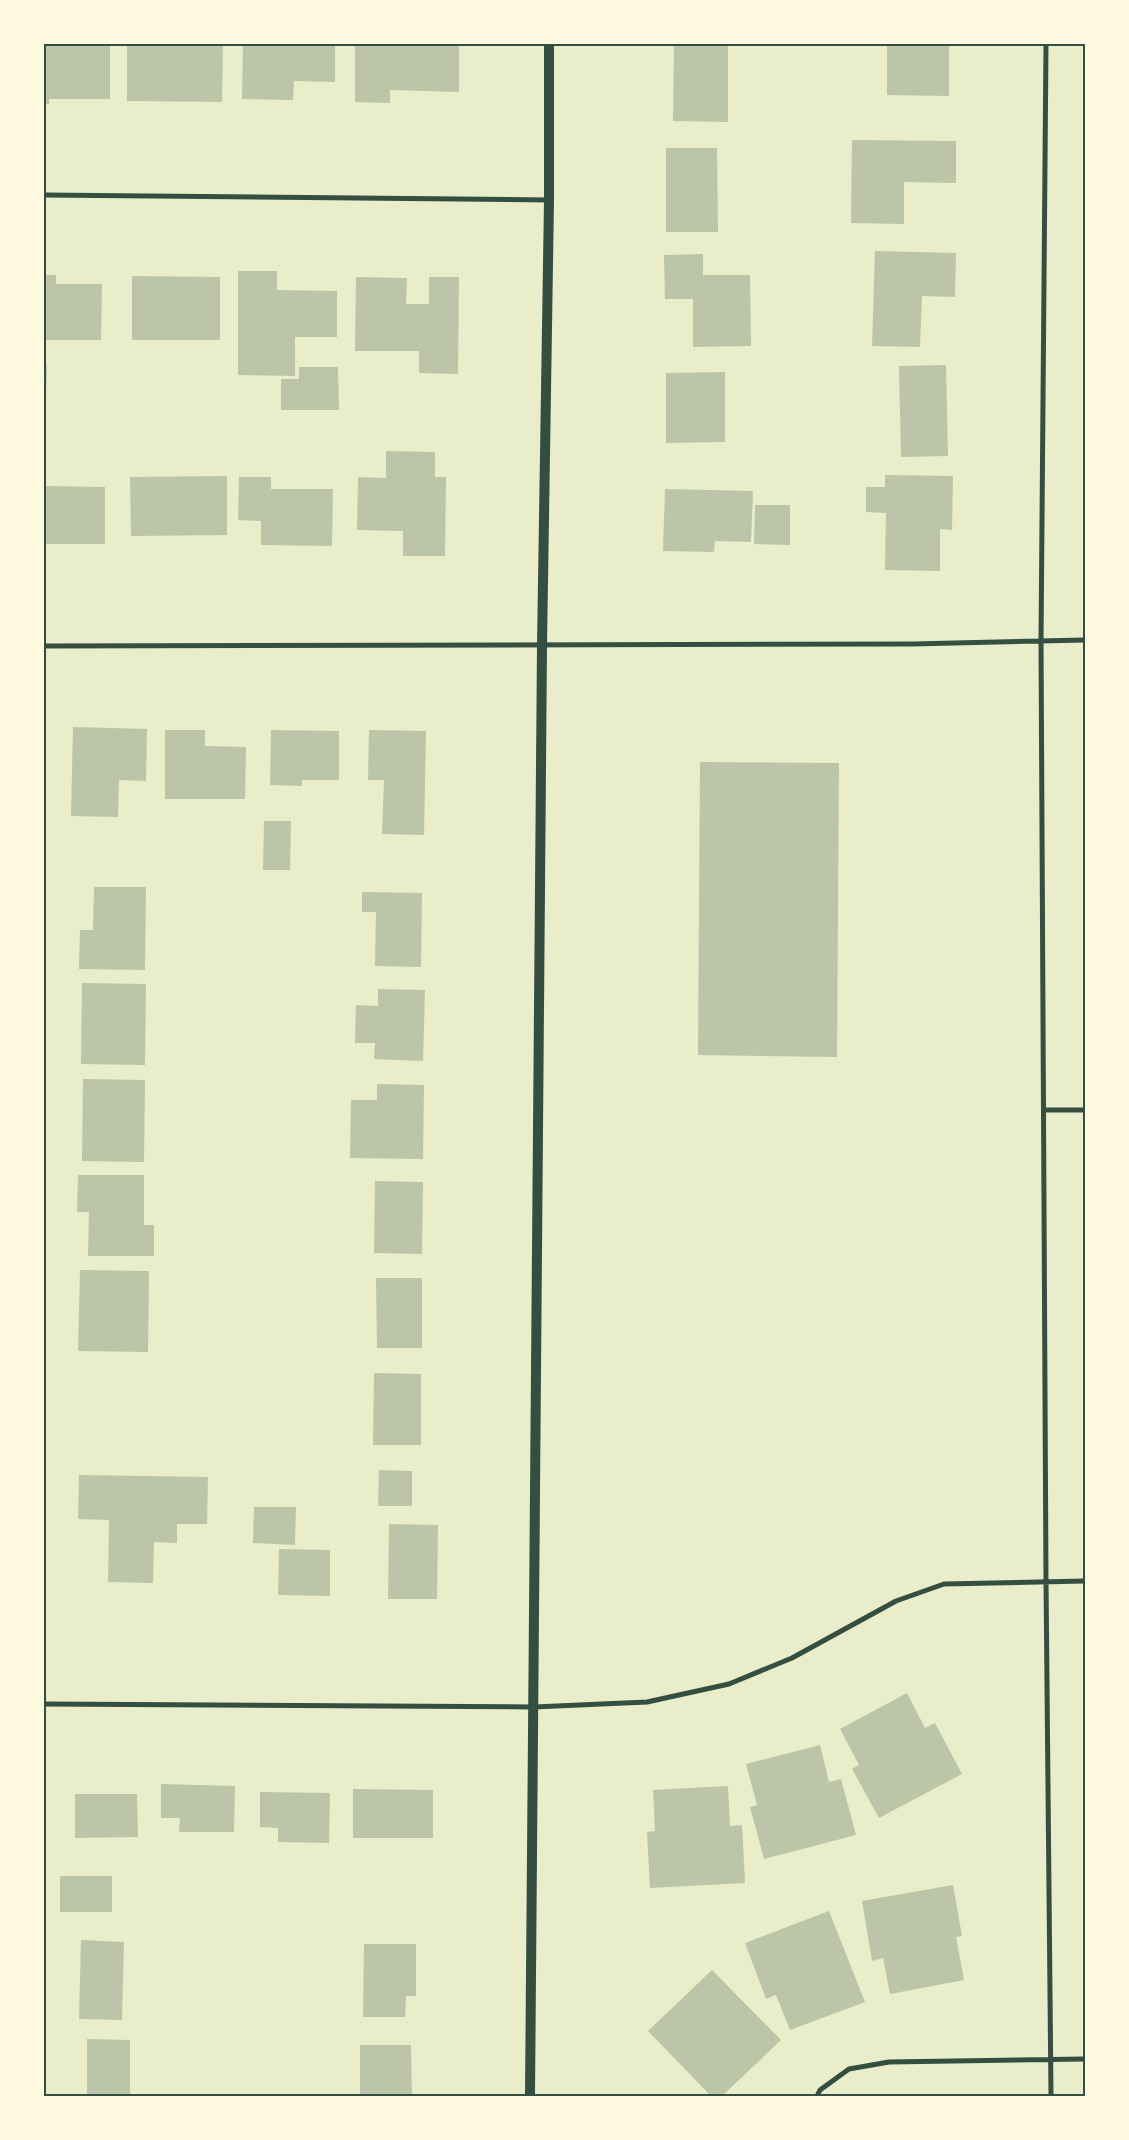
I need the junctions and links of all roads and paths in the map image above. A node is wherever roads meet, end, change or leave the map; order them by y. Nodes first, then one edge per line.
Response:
1 (549, 44) edge
2 (1046, 44) edge
3 (44, 195) edge
4 (549, 200) junction
5 (1085, 640) edge
6 (1041, 641) junction
7 (44, 646) edge
8 (542, 646) junction
9 (1045, 1110) junction
10 (1085, 1110) edge
11 (1046, 1581) junction
12 (1085, 1581) edge
13 (44, 1704) edge
14 (534, 1707) junction
15 (1050, 2059) junction
16 (1085, 2059) edge
17 (530, 2096) edge
18 (817, 2096) edge
19 (1051, 2096) edge

1 - 4 main road
2 - 6 street
3 - 4 street
4 - 8 main road
5 - 6 street
6 - 8 street
6 - 9 street
7 - 8 street
8 - 14 main road
9 - 10 street
9 - 11 street
11 - 12 street
11 - 14 street
11 - 15 street
13 - 14 street
14 - 17 main road
15 - 16 street
15 - 18 street
15 - 19 street

